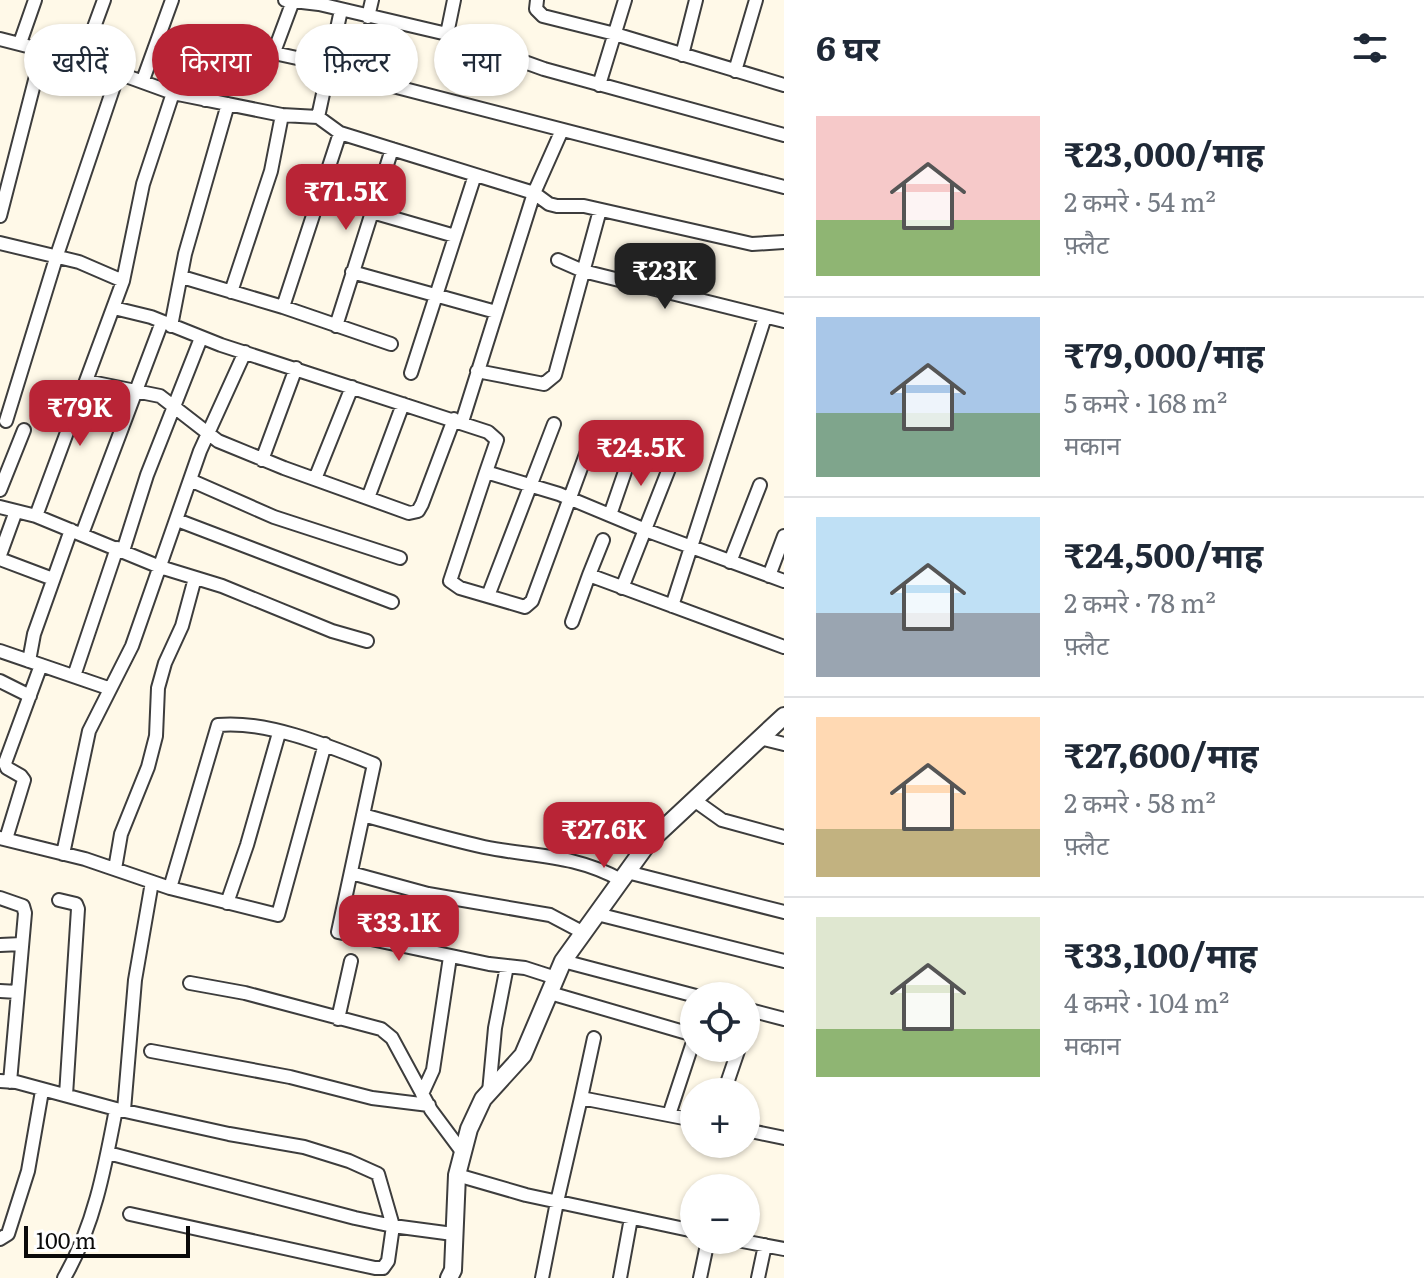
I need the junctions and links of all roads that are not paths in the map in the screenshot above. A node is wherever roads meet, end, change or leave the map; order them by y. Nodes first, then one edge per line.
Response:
1 (35, 0) edge
2 (104, 0) edge
3 (172, 0) edge
4 (285, 0) edge
5 (372, 0) edge
6 (454, 0) edge
7 (537, 0) edge
8 (625, 0) edge
9 (696, 0) edge
10 (756, 0) edge
11 (297, 1) edge
12 (341, 10) junction
13 (368, 17) junction
14 (95, 24) edge
15 (338, 24) edge
16 (449, 24) edge
17 (434, 31) edge
18 (615, 34) junction
19 (0, 39) edge
20 (279, 41) edge
21 (20, 43) junction
22 (24, 44) edge
23 (682, 55) junction
24 (529, 63) edge
25 (735, 71) junction
26 (136, 78) edge
27 (143, 80) junction
28 (152, 84) edge
29 (599, 85) junction
30 (784, 85) edge
31 (418, 91) edge
32 (31, 96) edge
33 (111, 96) edge
34 (172, 96) edge
35 (187, 96) edge
36 (206, 96) edge
37 (322, 96) edge
38 (205, 100) junction
39 (228, 104) junction
40 (282, 115) junction
41 (318, 117) junction
42 (562, 130) junction
43 (340, 133) junction
44 (784, 135) edge
45 (392, 149) junction
46 (475, 175) junction
47 (784, 187) edge
48 (534, 193) junction
49 (600, 210) junction
50 (372, 212) junction
51 (0, 216) edge
52 (455, 236) junction
53 (784, 242) edge
54 (0, 243) edge
55 (57, 255) junction
56 (558, 260) dead end
57 (583, 271) junction
58 (352, 272) junction
59 (182, 277) junction
60 (123, 281) junction
61 (231, 292) junction
62 (435, 295) junction
63 (283, 307) junction
64 (114, 308) junction
65 (496, 312) junction
66 (765, 317) junction
67 (784, 321) edge
68 (166, 324) junction
69 (336, 326) junction
70 (201, 338) junction
71 (391, 344) dead end
72 (245, 352) junction
73 (296, 368) junction
74 (477, 371) junction
75 (411, 373) dead end
76 (86, 381) junction
77 (352, 387) junction
78 (137, 390) junction
79 (403, 404) junction
80 (175, 406) junction
81 (6, 421) dead end
82 (458, 421) junction
83 (554, 424) dead end
84 (24, 430) dead end
85 (208, 432) junction
86 (589, 446) dead end
87 (631, 454) dead end
88 (262, 460) junction
89 (672, 461) dead end
90 (486, 472) junction
91 (315, 479) junction
92 (190, 480) junction
93 (760, 485) dead end
94 (529, 486) junction
95 (0, 490) edge
96 (368, 498) junction
97 (571, 499) junction
98 (0, 507) edge
99 (16, 511) junction
100 (610, 515) junction
101 (36, 516) junction
102 (177, 520) junction
103 (644, 529) junction
104 (76, 532) junction
105 (784, 536) edge
106 (603, 540) dead end
107 (691, 547) junction
108 (120, 550) junction
109 (0, 557) edge
110 (400, 558) dead end
111 (730, 562) junction
112 (160, 567) junction
113 (589, 575) junction
114 (769, 576) junction
115 (195, 578) junction
116 (53, 579) junction
117 (784, 581) edge
118 (622, 588) junction
119 (488, 596) junction
120 (392, 602) dead end
121 (672, 606) junction
122 (572, 622) dead end
123 (367, 641) dead end
124 (784, 647) edge
125 (0, 651) edge
126 (35, 663) junction
127 (74, 676) junction
128 (0, 681) edge
129 (108, 688) junction
130 (30, 696) junction
131 (784, 716) edge
132 (279, 733) junction
133 (760, 738) junction
134 (325, 744) junction
135 (784, 744) edge
136 (694, 800) junction
137 (363, 815) junction
138 (783, 835) edge
139 (3, 839) edge
140 (63, 854) junction
141 (115, 869) junction
142 (351, 873) junction
143 (624, 876) junction
144 (152, 882) junction
145 (170, 888) junction
146 (0, 898) edge
147 (59, 900) dead end
148 (227, 903) junction
149 (784, 912) edge
150 (597, 914) junction
151 (584, 933) junction
152 (22, 944) junction
153 (0, 945) edge
154 (450, 957) junction
155 (351, 961) dead end
156 (563, 961) junction
157 (784, 961) edge
158 (507, 966) junction
159 (190, 983) dead end
160 (553, 986) junction
161 (0, 991) edge
162 (18, 992) junction
163 (680, 992) edge
164 (760, 1013) edge
165 (338, 1019) junction
166 (784, 1019) edge
167 (680, 1032) edge
168 (594, 1038) dead end
169 (151, 1051) dead end
170 (686, 1062) edge
171 (5, 1081) edge
172 (42, 1091) junction
173 (489, 1092) junction
174 (66, 1095) junction
175 (581, 1098) junction
176 (425, 1100) junction
177 (120, 1110) junction
178 (669, 1115) junction
179 (680, 1117) edge
180 (760, 1133) edge
181 (784, 1138) edge
182 (108, 1153) junction
183 (463, 1153) junction
184 (457, 1175) junction
185 (557, 1202) junction
186 (130, 1214) dead end
187 (631, 1218) junction
188 (393, 1226) junction
189 (680, 1228) edge
190 (453, 1234) junction
191 (0, 1239) edge
192 (760, 1244) edge
193 (765, 1245) junction
194 (784, 1249) edge
195 (705, 1254) edge
196 (64, 1278) edge
197 (449, 1278) edge
198 (542, 1278) edge
199 (620, 1278) edge
200 (700, 1278) edge
201 (758, 1278) edge

1 - 21 street
2 - 14 street
3 - 27 street
4 - 11 street
5 - 13 street
6 - 16 street
7 - 18 street
8 - 18 street
9 - 23 street
10 - 25 street
11 - 12 street
11 - 20 street
12 - 13 street
12 - 15 street
13 - 17 street
18 - 23 street
18 - 29 street
19 - 21 street
21 - 22 street
23 - 25 street
24 - 29 street
25 - 30 street
26 - 27 street
27 - 28 street
29 - 44 street
31 - 42 street
32 - 51 street
33 - 55 street
34 - 60 street
35 - 38 street
36 - 38 street
37 - 41 street
38 - 39 street
39 - 40 street
39 - 59 street
40 - 41 street
40 - 61 street
41 - 43 street
42 - 47 street
42 - 48 street
43 - 45 street
43 - 63 street
45 - 46 street
45 - 50 street
46 - 48 street
46 - 52 street
48 - 49 street
48 - 65 street
49 - 53 street
49 - 57 street
50 - 52 street
50 - 58 street
52 - 62 street
54 - 55 street
55 - 60 street
55 - 81 street
56 - 57 street
57 - 66 street
57 - 74 street
58 - 62 street
58 - 69 street
59 - 61 street
59 - 68 street
60 - 64 street
61 - 63 street
62 - 65 street
62 - 75 street
63 - 69 street
64 - 68 street
64 - 76 street
65 - 74 street
66 - 67 street
66 - 107 street
68 - 70 street
68 - 78 street
69 - 71 street
70 - 72 street
70 - 80 street
72 - 73 street
72 - 85 street
73 - 77 street
73 - 88 street
74 - 82 street
76 - 78 street
76 - 101 street
77 - 79 street
77 - 91 street
78 - 80 street
78 - 104 street
79 - 82 street
79 - 96 street
80 - 85 street
80 - 108 street
82 - 90 street
82 - 96 street
83 - 94 street
84 - 95 street
85 - 88 street
85 - 92 street
86 - 97 street
87 - 100 street
88 - 91 street
89 - 103 street
90 - 94 street
90 - 119 street
91 - 96 street
92 - 102 street
92 - 110 street
93 - 111 street
94 - 97 street
94 - 119 street
97 - 100 street
97 - 119 street
98 - 99 street
99 - 101 street
99 - 109 street
100 - 103 street
101 - 104 street
102 - 112 street
102 - 120 street
103 - 107 street
103 - 118 street
104 - 108 street
104 - 116 street
105 - 114 street
106 - 113 street
107 - 111 street
107 - 121 street
108 - 112 street
108 - 127 street
109 - 116 street
111 - 114 street
112 - 115 street
112 - 129 street
113 - 118 street
113 - 122 street
114 - 117 street
115 - 123 street
115 - 141 street
116 - 126 street
118 - 121 street
121 - 124 street
125 - 126 street
126 - 127 street
126 - 130 street
127 - 129 street
128 - 130 street
129 - 140 street
130 - 139 street
131 - 133 street
132 - 134 street
132 - 145 street
132 - 148 street
133 - 135 street
133 - 136 street
134 - 137 street
134 - 148 street
136 - 138 street
136 - 143 street
137 - 142 street
137 - 143 street
139 - 140 street
140 - 141 street
141 - 144 street
142 - 151 street
142 - 154 street
143 - 149 street
143 - 150 street
144 - 145 street
144 - 177 street
145 - 148 street
146 - 152 street
147 - 174 street
150 - 151 street
150 - 157 street
151 - 156 street
152 - 153 street
152 - 162 street
154 - 158 street
154 - 176 street
155 - 165 street
156 - 160 street
156 - 163 street
158 - 160 street
158 - 173 street
159 - 165 street
160 - 167 street
160 - 173 street
161 - 162 street
162 - 171 street
164 - 166 street
165 - 176 street
168 - 175 street
169 - 176 street
170 - 178 street
171 - 172 street
172 - 174 street
172 - 191 street
173 - 183 street
174 - 177 street
175 - 178 street
175 - 185 street
176 - 183 street
177 - 182 street
177 - 188 street
178 - 179 street
180 - 181 street
182 - 188 street
182 - 196 street
183 - 184 street
184 - 185 street
184 - 190 street
185 - 187 street
185 - 198 street
186 - 188 street
187 - 189 street
187 - 199 street
188 - 190 street
190 - 197 street
192 - 193 street
193 - 194 street
193 - 201 street
195 - 200 street

